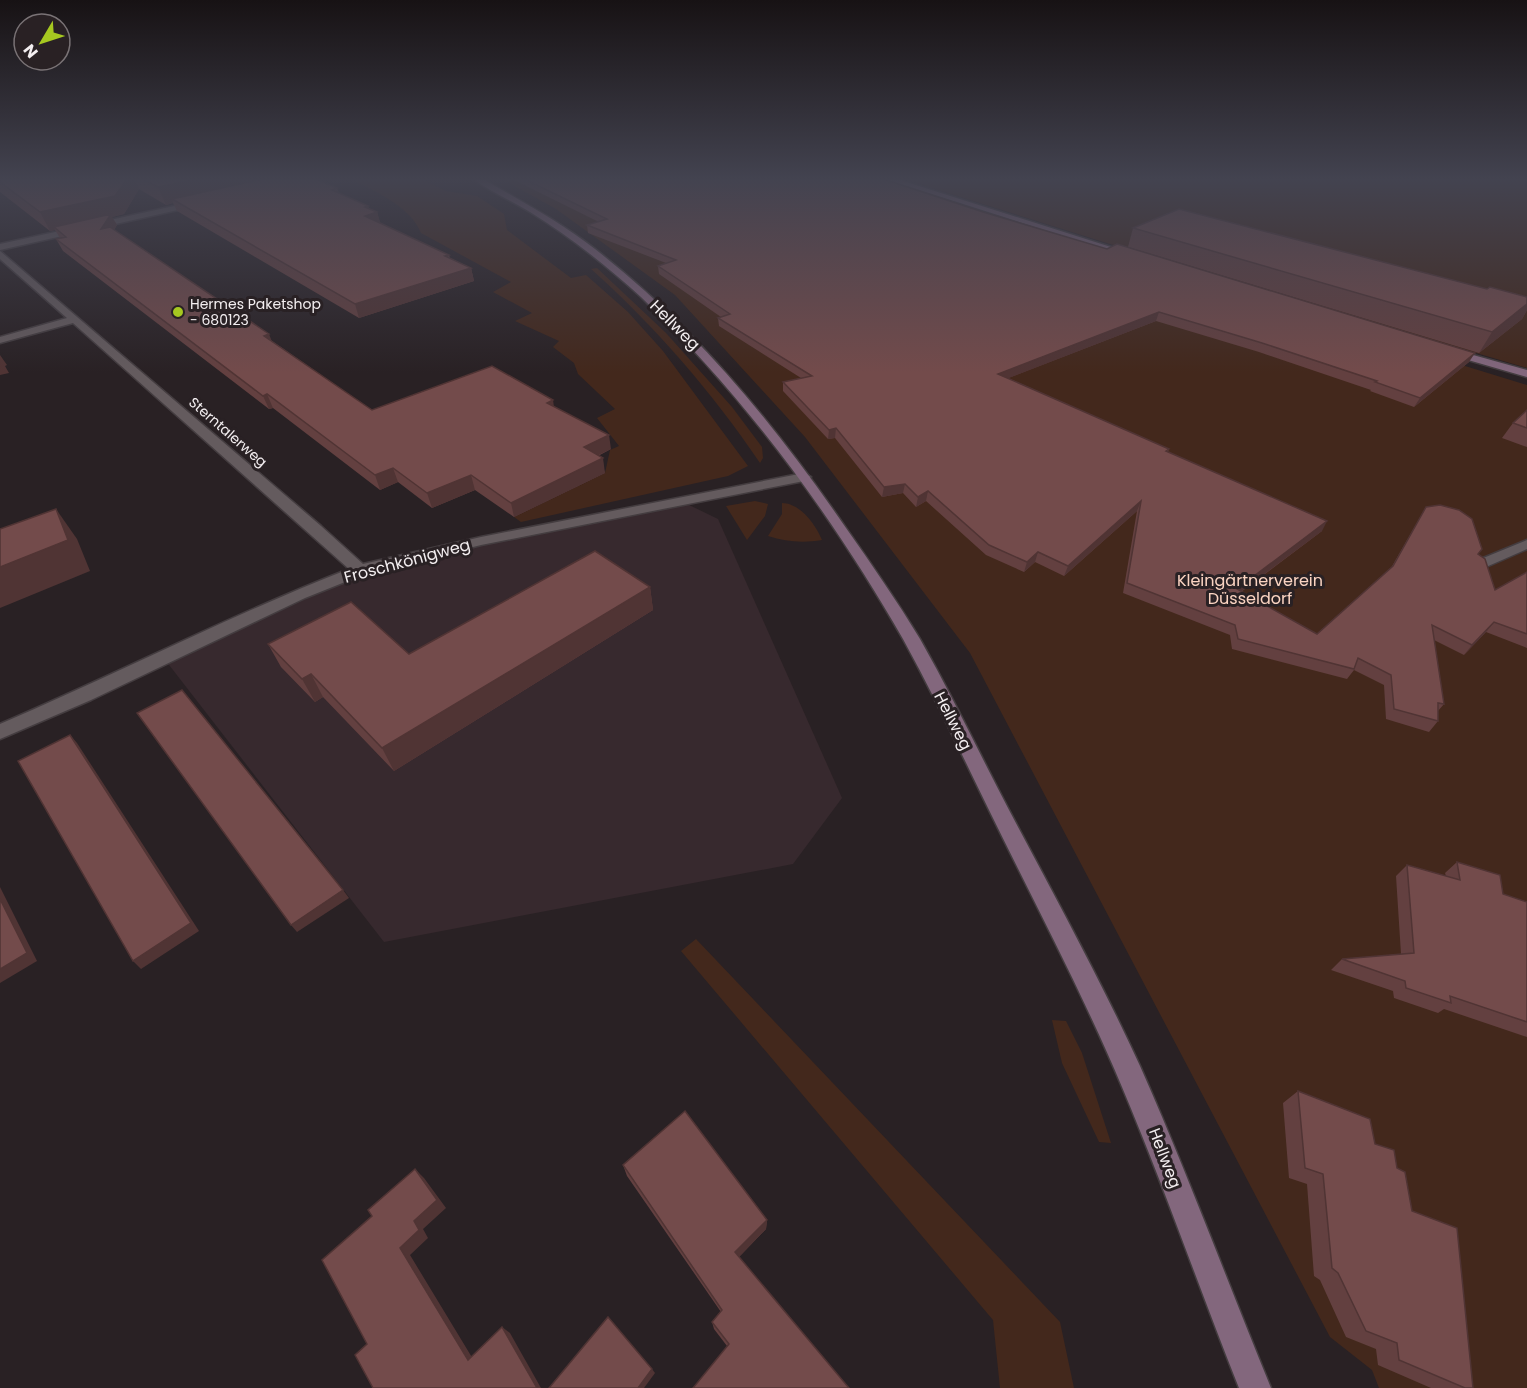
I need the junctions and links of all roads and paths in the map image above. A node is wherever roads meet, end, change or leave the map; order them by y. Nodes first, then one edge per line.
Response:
1 (580, 244) edge
2 (1096, 244) edge
3 (0, 254) edge
4 (1145, 259) edge
5 (75, 319) junction
6 (0, 340) edge
7 (1439, 348) edge
8 (1527, 374) edge
9 (804, 477) junction
10 (1527, 543) edge
11 (1481, 564) edge
12 (360, 570) junction
13 (0, 732) edge
14 (1255, 1388) edge

1 - 9 main road, Hellweg
2 - 4 main road
3 - 5 street, Sterntalerweg
5 - 6 street
5 - 12 street, Sterntalerweg
7 - 8 main road
9 - 12 street, Froschkönigweg
9 - 14 main road, Hellweg
10 - 11 street
12 - 13 street, Froschkönigweg

